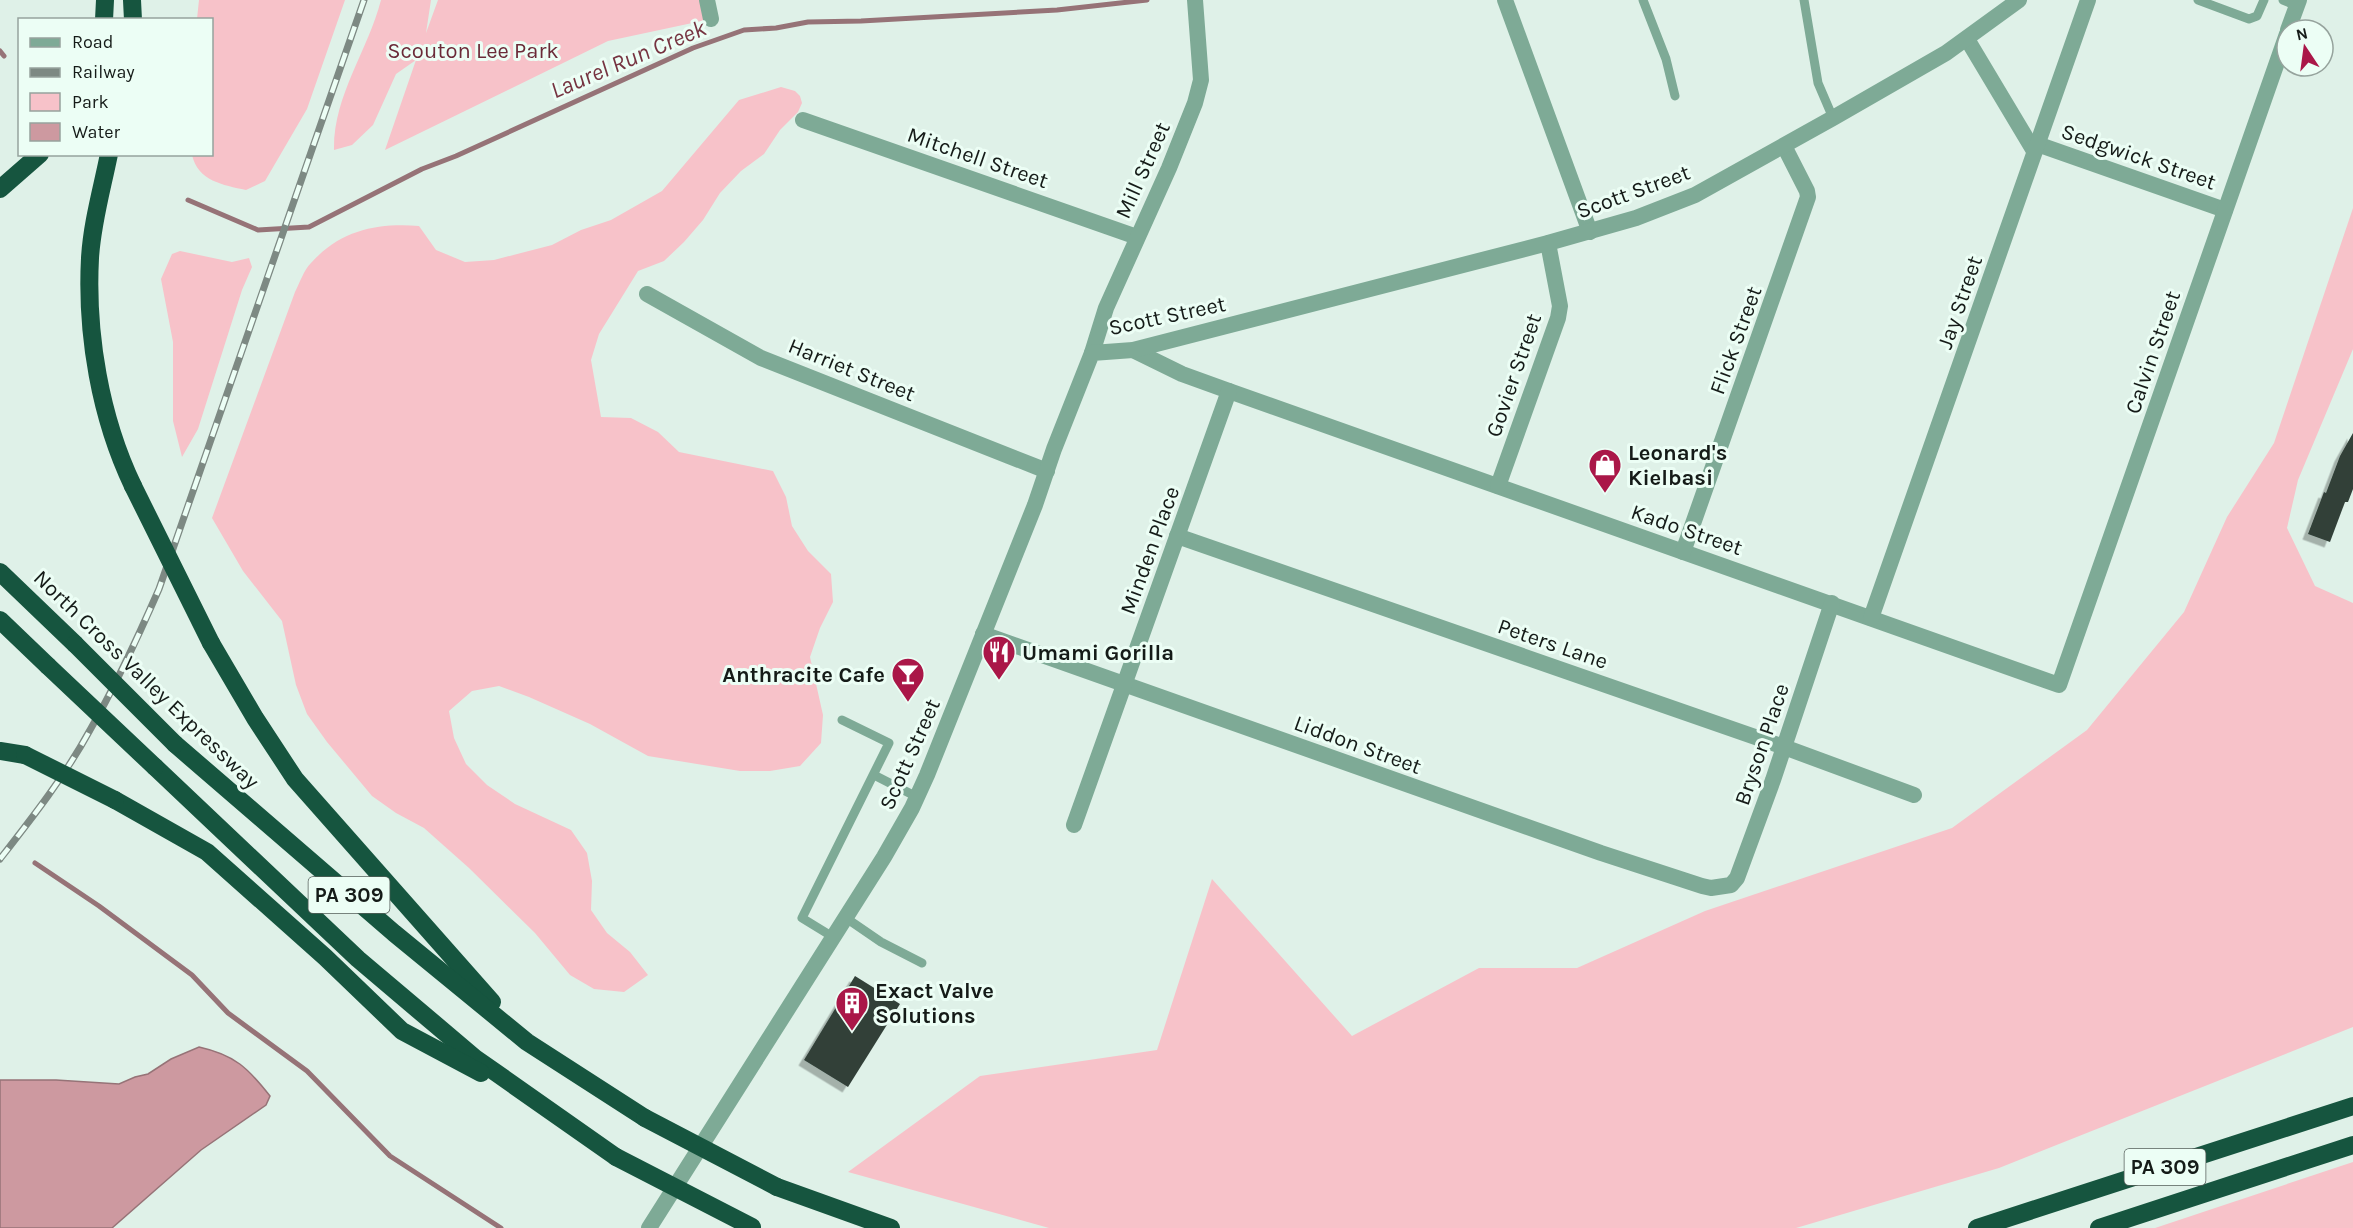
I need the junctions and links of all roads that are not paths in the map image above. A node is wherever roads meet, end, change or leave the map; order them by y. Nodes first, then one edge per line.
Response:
1 (105, 0) edge
2 (132, 0) edge
3 (707, 0) edge
4 (1505, 0) edge
5 (1642, 0) edge
6 (1804, 0) edge
7 (2019, 0) edge
8 (2088, 0) edge
9 (2198, 0) edge
10 (2264, 0) edge
11 (2293, 2) edge
12 (1196, 3) edge
13 (104, 18) edge
14 (133, 18) edge
15 (2290, 18) edge
16 (711, 19) dead end
17 (1967, 39) junction
18 (2275, 69) edge
19 (1675, 96) dead end
20 (1833, 118) junction
21 (803, 120) dead end
22 (1784, 146) junction
23 (2036, 148) junction
24 (38, 156) edge
25 (109, 156) edge
26 (0, 189) edge
27 (2225, 210) junction
28 (1590, 232) junction
29 (1137, 237) junction
30 (1548, 243) junction
31 (647, 294) dead end
32 (1133, 350) junction
33 (1092, 353) junction
34 (1229, 391) junction
35 (1047, 471) junction
36 (1498, 486) junction
37 (1177, 536) junction
38 (1683, 552) junction
39 (0, 572) edge
40 (1832, 603) junction
41 (1871, 618) junction
42 (0, 620) edge
43 (984, 634) junction
44 (1124, 684) junction
45 (2059, 685) joint
46 (842, 720) dead end
47 (1784, 747) junction
48 (0, 751) edge
49 (874, 776) junction
50 (1914, 795) dead end
51 (917, 797) junction
52 (1074, 825) dead end
53 (1720, 887) joint
54 (846, 918) junction
55 (833, 937) junction
56 (922, 963) dead end
57 (527, 1042) junction
58 (2353, 1094) edge
59 (535, 1102) junction
60 (2353, 1106) edge
61 (2353, 1145) edge
62 (2088, 1191) junction
63 (649, 1228) edge
64 (753, 1228) edge
65 (891, 1228) edge
66 (1977, 1228) edge
67 (2099, 1228) edge

1 - 13 highway
2 - 14 highway
3 - 16 street
4 - 28 street
5 - 19 lane
6 - 20 lane
7 - 17 street, Scott Street
8 - 23 street, Jay Street
9 - 10 lane
11 - 15 street, Calvin Street
12 - 29 street, Mill Street
17 - 20 street, Scott Street
17 - 23 street, Sedgwick Street
18 - 27 street, Calvin Street
20 - 22 street, Scott Street
21 - 29 street, Mitchell Street
22 - 28 street, Scott Street
22 - 38 street, Flick Street
23 - 27 street, Sedgwick Street
23 - 41 street, Jay Street
24 - 26 highway
25 - 57 highway, bridge
27 - 45 street, Calvin Street
28 - 30 street, Scott Street
29 - 33 street, Mill Street
30 - 32 street, Scott Street
30 - 36 street, Govier Street
31 - 35 street, Harriet Street
32 - 33 street, Scott Street
32 - 34 street, Kado Street
33 - 35 street, Scott Street
34 - 36 street, Kado Street
34 - 37 street, Minden Place
35 - 43 street, Scott Street
36 - 38 street, Kado Street
37 - 44 street, Minden Place
37 - 47 street, Peters Lane
38 - 40 street, Kado Street
39 - 57 highway, North Cross Valley Expressway / PA 309, bridge
40 - 41 street, Kado Street
40 - 47 street, Bryson Place
41 - 45 street, Kado Street
42 - 59 highway, PA 309, bridge
43 - 44 street, Liddon Street
43 - 51 street, Scott Street
44 - 52 street, Minden Place
44 - 53 street, Liddon Street
46 - 49 lane
47 - 50 street, Peters Lane
47 - 53 street, Bryson Place
48 - 59 highway, bridge
49 - 51 lane
49 - 55 lane
51 - 54 street, Scott Street
54 - 55 street, Scott Street
54 - 56 lane
55 - 63 street, Scott Street
57 - 65 highway, North Cross Valley Expressway / PA 309, bridge
58 - 62 highway
59 - 64 highway, PA 309, bridge
60 - 62 highway, PA 309
61 - 67 highway, PA 309
62 - 66 highway, PA 309

